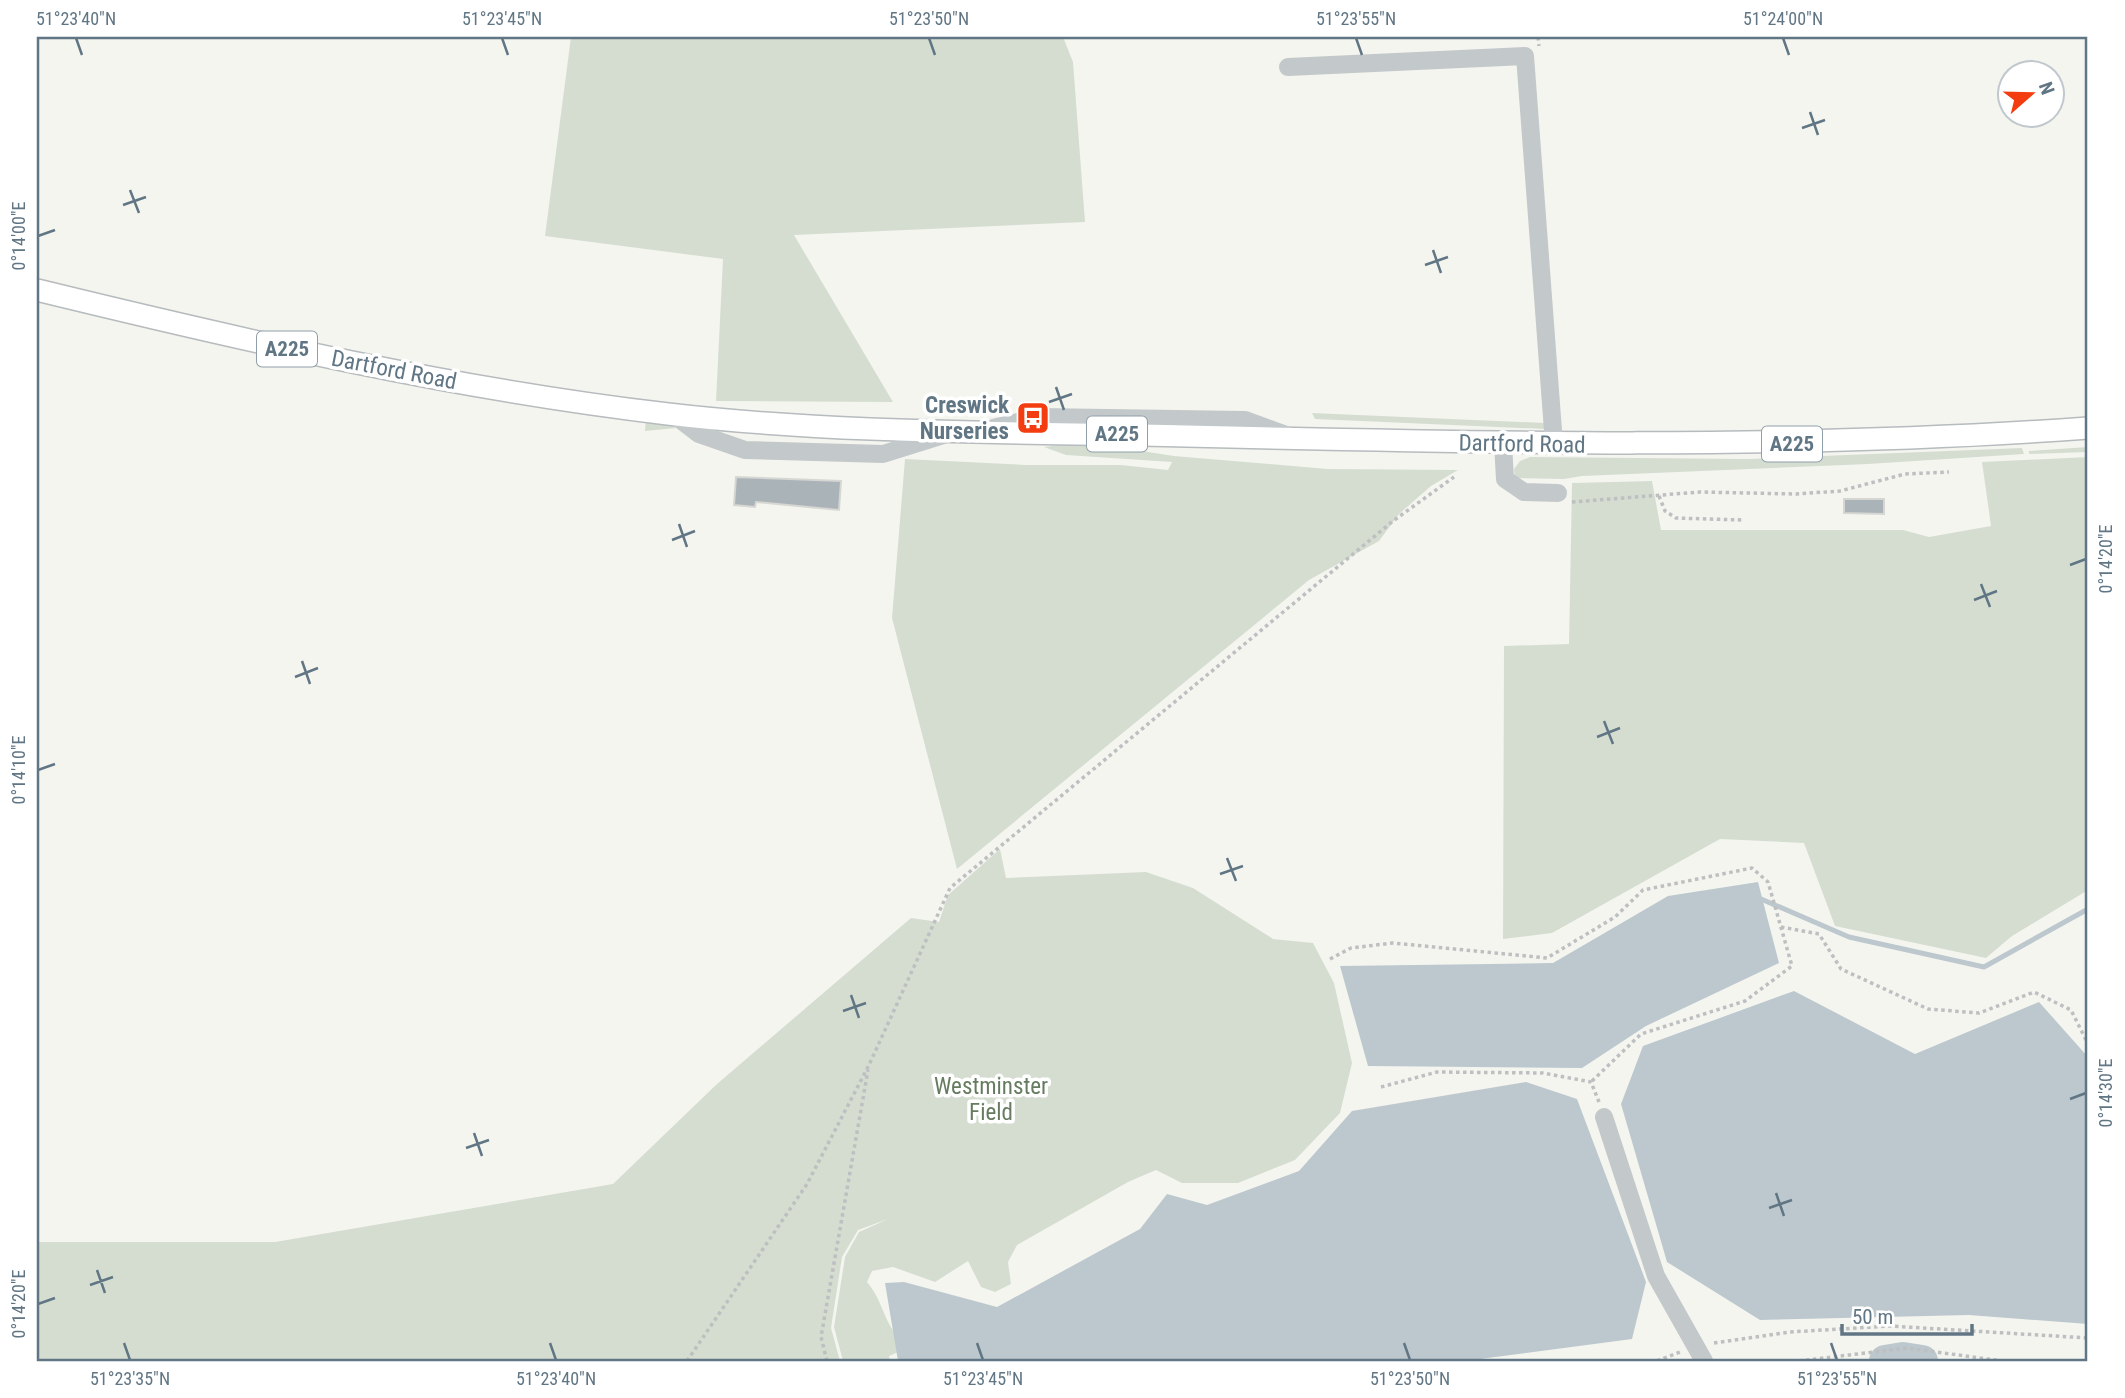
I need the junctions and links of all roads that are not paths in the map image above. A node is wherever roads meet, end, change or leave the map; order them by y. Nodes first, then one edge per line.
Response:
1 (1288, 67) dead end
2 (37, 290) edge
3 (673, 414) junction
4 (2088, 428) edge
5 (955, 431) junction
6 (1503, 444) junction
7 (1554, 444) junction
8 (1558, 493) road end
9 (1605, 1117) road end
10 (1700, 1353) edge

1 - 7 street
2 - 3 main road, Dartford Road / A225
3 - 5 main road, Dartford Road / A225
3 - 5 street, Dartford Road
4 - 7 main road, Dartford Road / A225
5 - 6 main road, Dartford Road / A225
6 - 7 main road, Dartford Road / A225
6 - 8 street
9 - 10 street

